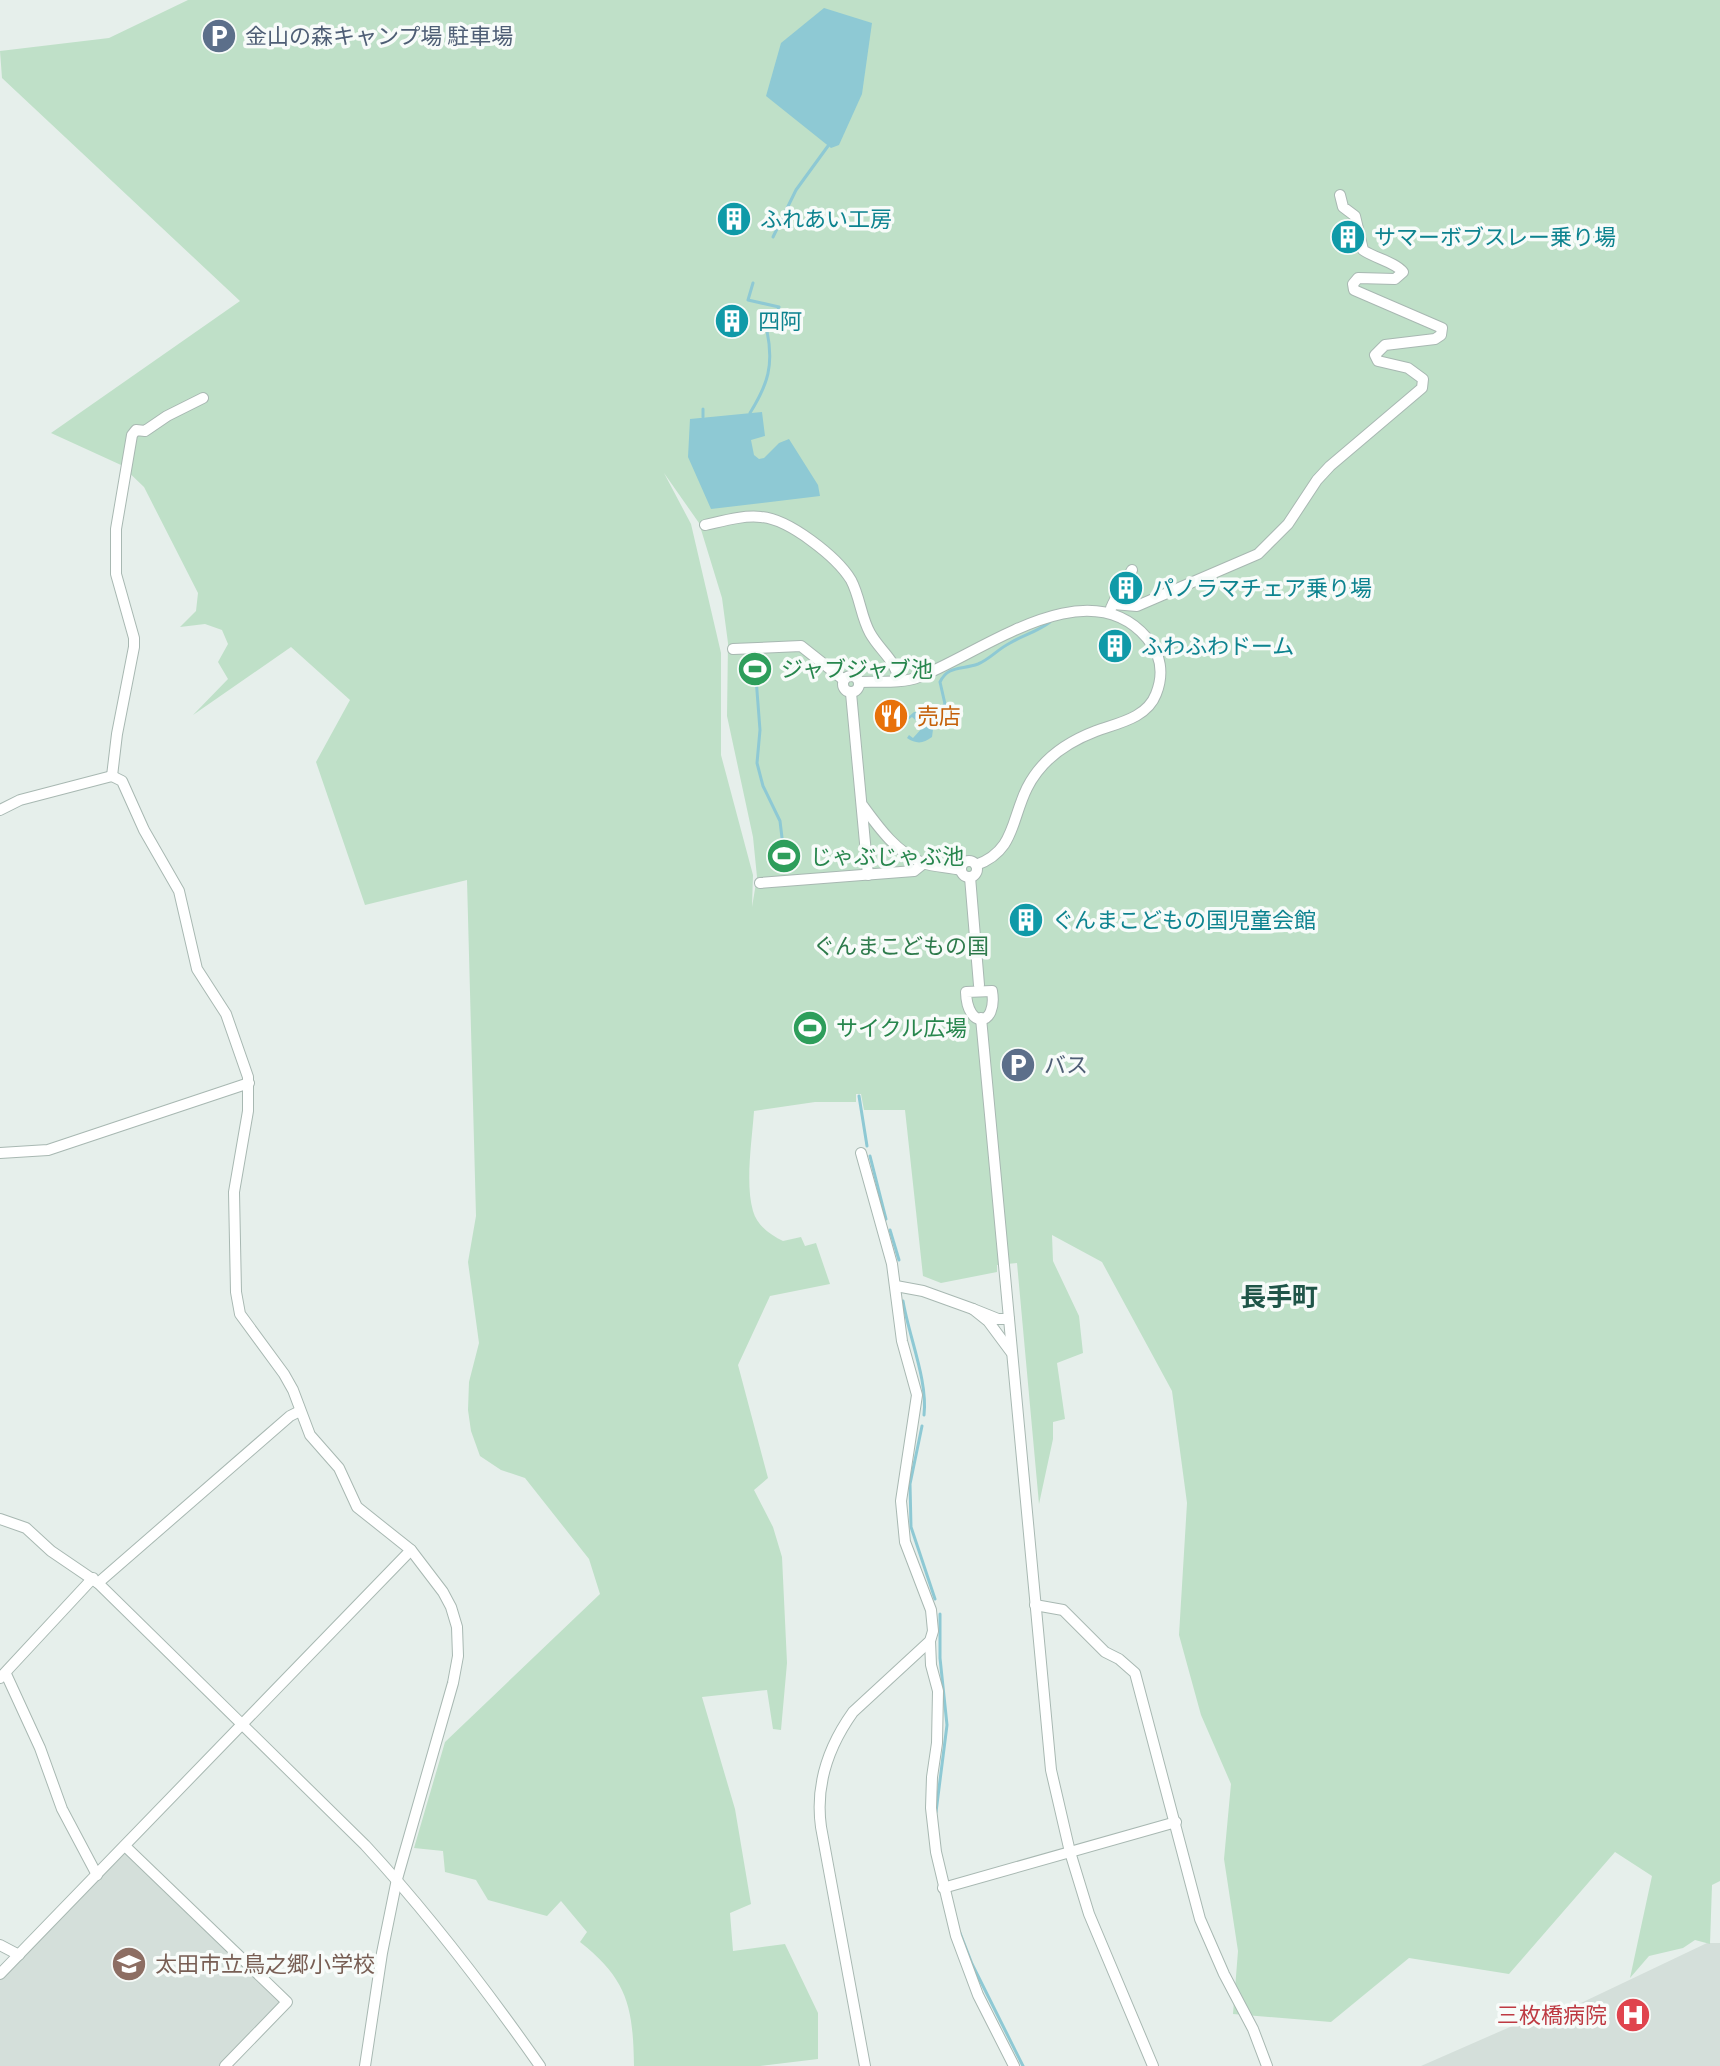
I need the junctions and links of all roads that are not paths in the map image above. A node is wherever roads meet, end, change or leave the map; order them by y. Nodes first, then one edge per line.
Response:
1 (1340, 195) dead end
2 (203, 398) dead end
3 (705, 525) dead end
4 (1132, 570) dead end
5 (1111, 608) junction
6 (733, 649) dead end
7 (844, 680) junction
8 (899, 680) junction
9 (859, 682) junction
10 (851, 693) junction
11 (112, 776) junction
12 (862, 804) junction
13 (0, 810) edge
14 (924, 863) junction
15 (965, 873) junction
16 (868, 875) junction
17 (760, 883) dead end
18 (979, 985) dead end
19 (981, 1018) dead end
20 (249, 1083) junction
21 (0, 1153) edge
22 (861, 1153) dead end
23 (896, 1286) junction
24 (973, 1309) junction
25 (1009, 1319) junction
26 (1013, 1354) junction
27 (300, 1411) junction
28 (0, 1519) edge
29 (411, 1550) junction
30 (96, 1581) junction
31 (1035, 1605) junction
32 (930, 1641) junction
33 (3, 1676) edge
34 (244, 1724) junction
35 (1176, 1822) junction
36 (126, 1847) junction
37 (1070, 1852) junction
38 (97, 1875) junction
39 (397, 1879) junction
40 (943, 1888) junction
41 (0, 1945) edge
42 (19, 1955) junction
43 (0, 1974) edge
44 (225, 2066) edge
45 (365, 2066) edge
46 (540, 2066) edge
47 (865, 2066) edge
48 (1014, 2066) edge
49 (1153, 2066) edge
50 (1267, 2066) edge

1 - 5 street
2 - 11 street
3 - 8 street
4 - 5 street
5 - 8 street
5 - 15 street
6 - 7 street
7 - 9 street
7 - 10 street
8 - 9 street
9 - 10 street
10 - 12 street
11 - 13 street
11 - 20 street
12 - 14 street
12 - 16 street
14 - 15 street
14 - 16 street
15 - 18 street
16 - 17 street
19 - 25 street
20 - 21 street
20 - 27 street
22 - 23 street
23 - 24 street
23 - 32 street
24 - 25 street
24 - 26 street
25 - 26 street
26 - 31 street
27 - 29 street
27 - 30 street
28 - 30 street
29 - 34 street
29 - 39 street
30 - 33 street
30 - 34 street
31 - 35 street
31 - 37 street
32 - 40 street
32 - 47 street
33 - 38 street
34 - 36 street
34 - 39 street
35 - 37 street
35 - 50 street
36 - 38 street
36 - 44 street
37 - 40 street
37 - 49 street
38 - 42 street
39 - 45 street
39 - 46 street
40 - 48 street
41 - 42 street
42 - 43 street

